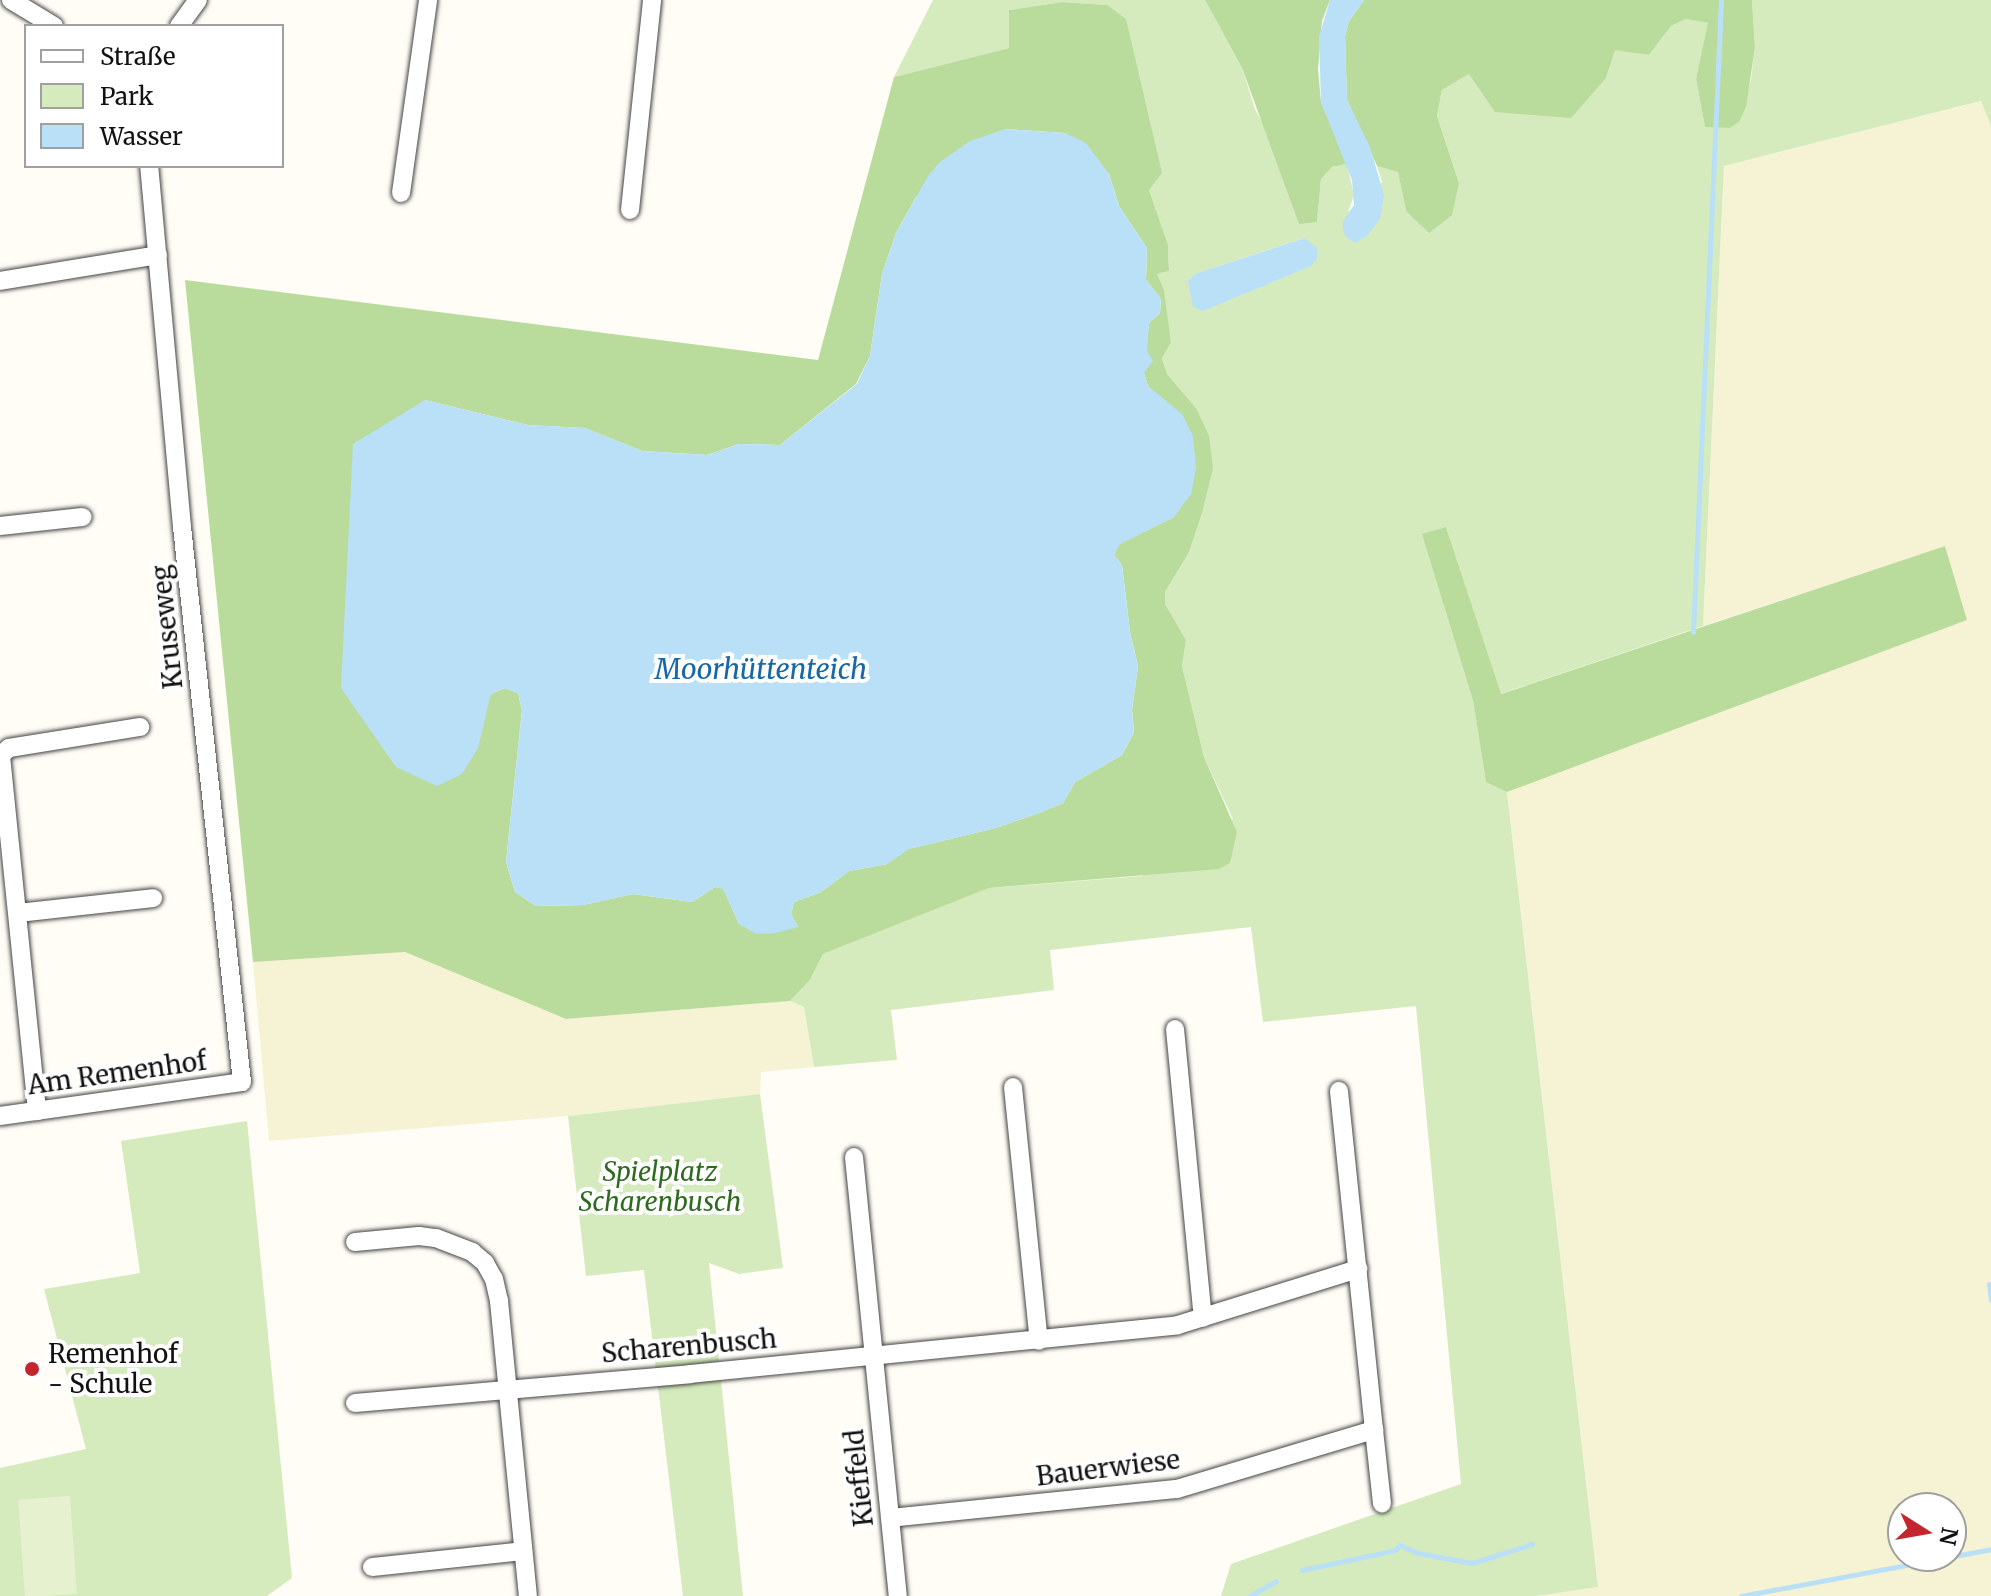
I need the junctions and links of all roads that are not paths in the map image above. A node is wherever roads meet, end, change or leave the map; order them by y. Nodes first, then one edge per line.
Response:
1 (11, 0) edge
2 (198, 0) edge
3 (428, 0) edge
4 (652, 0) edge
5 (51, 24) edge
6 (180, 24) edge
7 (149, 168) edge
8 (401, 193) dead end
9 (630, 210) dead end
10 (158, 255) junction
11 (0, 281) edge
12 (83, 517) dead end
13 (0, 526) edge
14 (140, 727) dead end
15 (1, 756) edge
16 (153, 898) dead end
17 (18, 913) junction
18 (1175, 1029) dead end
19 (242, 1082) joint
20 (1013, 1087) dead end
21 (1339, 1091) dead end
22 (37, 1111) junction
23 (0, 1116) edge
24 (854, 1157) dead end
25 (355, 1242) dead end
26 (1358, 1269) junction
27 (1203, 1318) junction
28 (1039, 1341) junction
29 (873, 1355) junction
30 (508, 1388) junction
31 (355, 1403) dead end
32 (1374, 1430) junction
33 (1382, 1504) dead end
34 (890, 1518) junction
35 (523, 1551) junction
36 (372, 1567) dead end
37 (528, 1596) edge
38 (898, 1596) edge

1 - 5 street
2 - 6 street
3 - 8 street
4 - 9 street
7 - 10 street, Kruseweg
10 - 11 street
10 - 19 street, Kruseweg
12 - 13 street
14 - 15 street
15 - 17 street
16 - 17 street
17 - 22 street
18 - 27 street
19 - 22 street, Am Remenhof
20 - 28 street
21 - 26 street
22 - 23 street, Am Remenhof
24 - 29 street
25 - 30 street
26 - 27 street, Scharenbusch
26 - 32 street
27 - 28 street, Scharenbusch
28 - 29 street, Scharenbusch
29 - 30 street, Scharenbusch
29 - 34 street, Kieffeld
30 - 31 street, Scharenbusch
30 - 35 street
32 - 33 street
32 - 34 street, Bauerwiese
34 - 38 street, Kieffeld
35 - 36 street
35 - 37 street

